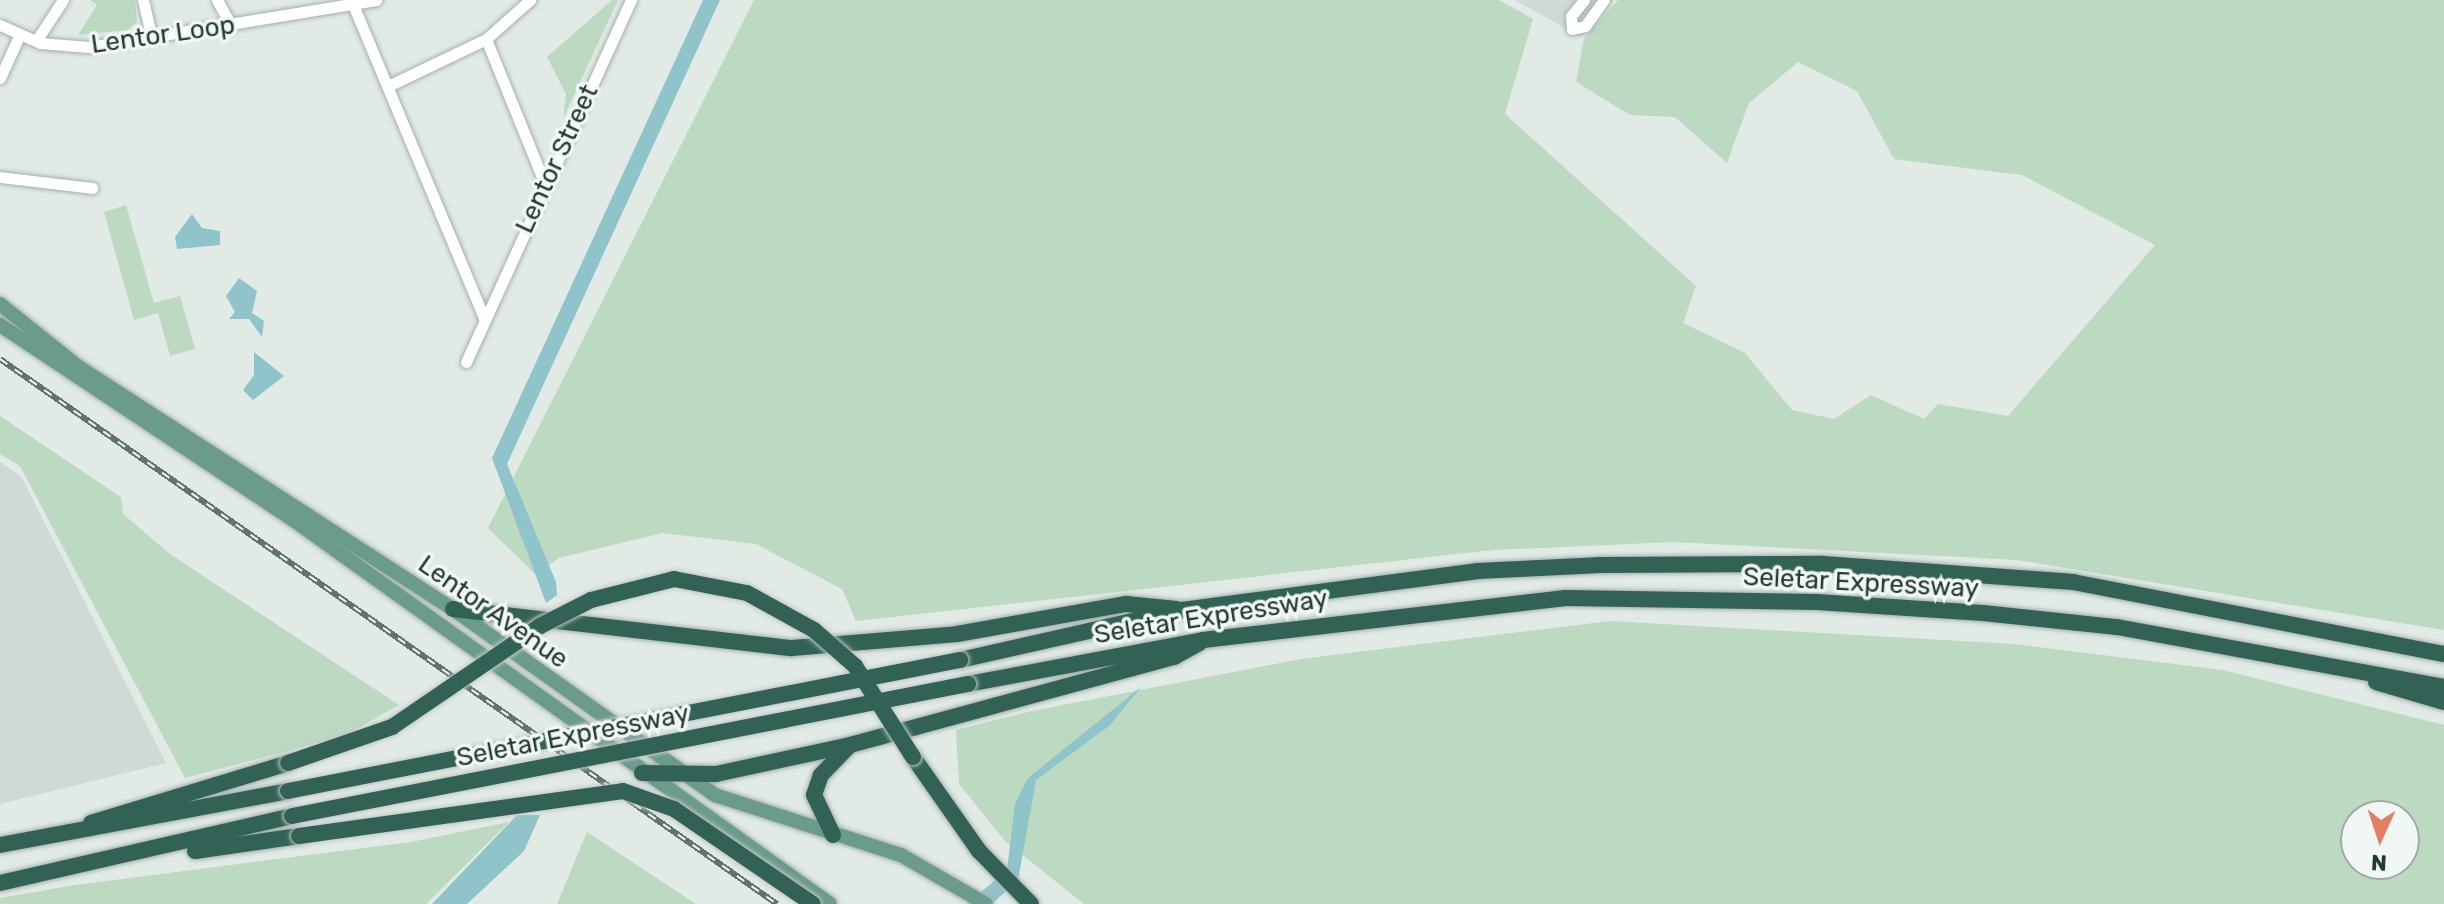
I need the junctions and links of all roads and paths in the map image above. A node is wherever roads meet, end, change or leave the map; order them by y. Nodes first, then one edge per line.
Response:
1 (63, 0) edge
2 (143, 0) edge
3 (217, 0) edge
4 (376, 0) edge
5 (530, 0) edge
6 (631, 0) edge
7 (1584, 0) edge
8 (1604, 0) edge
9 (337, 5) edge
10 (354, 7) junction
11 (223, 23) junction
12 (0, 25) edge
13 (20, 34) junction
14 (151, 36) junction
15 (486, 39) junction
16 (36, 41) junction
17 (0, 78) edge
18 (390, 85) junction
19 (0, 177) edge
20 (545, 184) junction
21 (92, 188) dead end
22 (0, 304) edge
23 (484, 318) junction
24 (0, 325) edge
25 (466, 362) dead end
26 (453, 609) junction
27 (1182, 610) junction
28 (1203, 640) junction
29 (2444, 654) edge
30 (519, 659) junction
31 (2342, 668) junction
32 (505, 675) junction
33 (2444, 687) edge
34 (2444, 702) edge
35 (850, 745) junction
36 (642, 773) junction
37 (684, 776) junction
38 (83, 829) junction
39 (833, 835) junction
40 (0, 845) edge
41 (158, 852) junction
42 (0, 883) edge
43 (813, 904) edge
44 (830, 904) edge
45 (986, 904) edge
46 (1031, 904) edge

1 - 16 street
2 - 14 street
3 - 11 street
4 - 10 street, Lentor Loop
5 - 15 street
6 - 20 street, Lentor Street
7 - 8 street
9 - 10 street, Lentor Loop
9 - 11 street, Lentor Loop
10 - 18 street
11 - 14 street, Lentor Loop
12 - 13 street, Lentor Loop
13 - 16 street, Lentor Loop
13 - 17 street
14 - 16 street, Lentor Loop
15 - 18 street
15 - 20 street
18 - 23 street
19 - 21 street
20 - 23 street, Lentor Street
22 - 26 main road, Lentor Avenue
23 - 25 street, Lentor Street
24 - 32 main road, Lentor Avenue
26 - 27 highway
26 - 30 main road, Lentor Avenue
27 - 29 highway, Seletar Expressway
27 - 38 highway, Seletar Expressway, bridge
28 - 31 highway, Seletar Expressway
28 - 35 highway
28 - 41 highway, Seletar Expressway, bridge
30 - 32 main road
30 - 37 main road, Lentor Avenue
31 - 33 highway, Seletar Expressway
31 - 34 highway
32 - 36 main road, Lentor Avenue
35 - 37 highway
35 - 39 highway
36 - 37 highway
36 - 44 main road, Lentor Avenue
37 - 39 main road, Lentor Avenue
38 - 40 highway, Seletar Expressway
38 - 46 highway, bridge
39 - 45 main road, Lentor Avenue
41 - 42 highway, Seletar Expressway
41 - 43 highway, bridge

